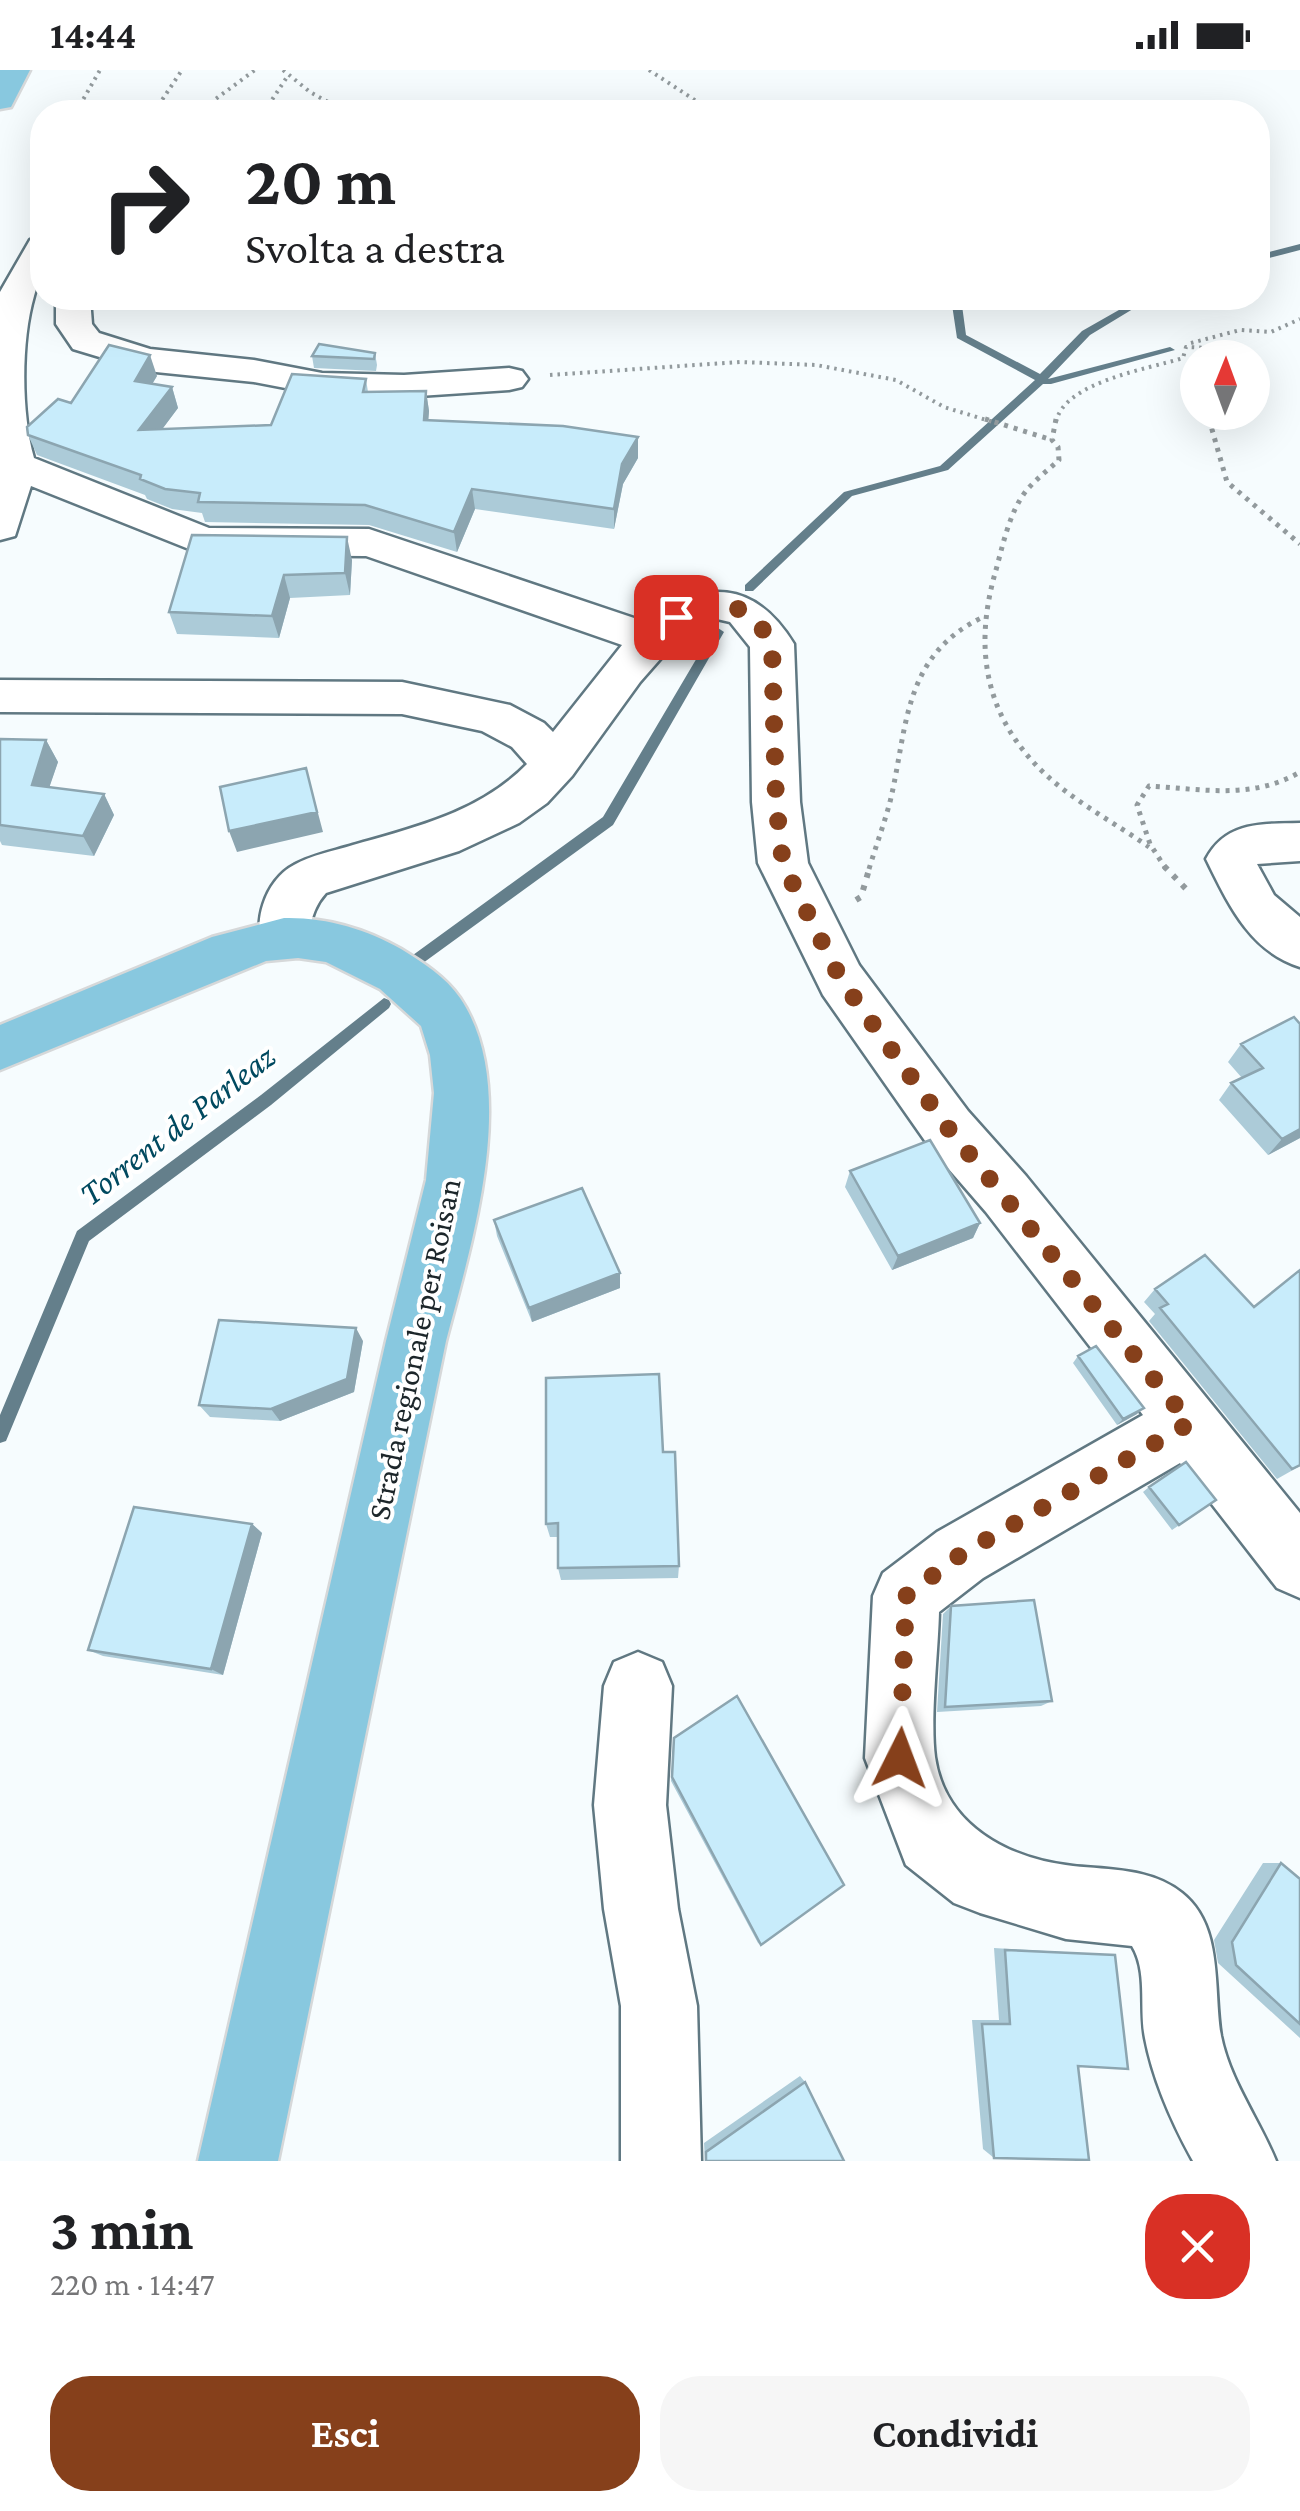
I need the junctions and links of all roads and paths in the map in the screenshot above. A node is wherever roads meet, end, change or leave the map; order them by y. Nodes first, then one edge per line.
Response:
1 (15, 70) edge
2 (100, 70) edge
3 (182, 70) edge
4 (255, 70) edge
5 (284, 70) edge
6 (649, 70) edge
7 (286, 76) junction
8 (0, 100) edge
9 (83, 100) edge
10 (162, 100) edge
11 (214, 100) edge
12 (271, 100) edge
13 (326, 100) edge
14 (694, 100) edge
15 (30, 266) edge
16 (73, 310) edge
17 (1300, 319) edge
18 (1206, 340) edge
19 (1180, 359) edge
20 (509, 379) joint
21 (1212, 430) edge
22 (1052, 440) junction
23 (16, 465) junction
24 (0, 526) edge
25 (1300, 544) edge
26 (983, 617) junction
27 (651, 638) junction
28 (0, 696) edge
29 (556, 764) junction
30 (1300, 772) edge
31 (1300, 842) edge
32 (815, 932) junction
33 (282, 938) junction
34 (1300, 947) edge
35 (1300, 978) edge
36 (1300, 986) edge
37 (0, 1048) edge
38 (1190, 1423) junction
39 (1300, 1565) edge
40 (638, 1686) dead end
41 (238, 2161) edge
42 (661, 2161) edge
43 (1236, 2161) edge

1 - 8 main road
2 - 9 path
3 - 10 path
4 - 11 path
5 - 7 path
6 - 14 path
7 - 12 path
7 - 13 path
15 - 23 street
16 - 20 street
17 - 18 path
19 - 22 path
20 - 22 path
21 - 25 path
22 - 26 path
23 - 24 street
23 - 27 street
26 - 30 path
26 - 32 path
27 - 29 street
27 - 32 street
28 - 29 street
29 - 33 street
31 - 34 street
32 - 38 street
33 - 37 main road, Strada regionale per Roisan
33 - 41 main road, Strada regionale per Roisan
35 - 36 street
38 - 39 street
38 - 43 street
40 - 42 street

